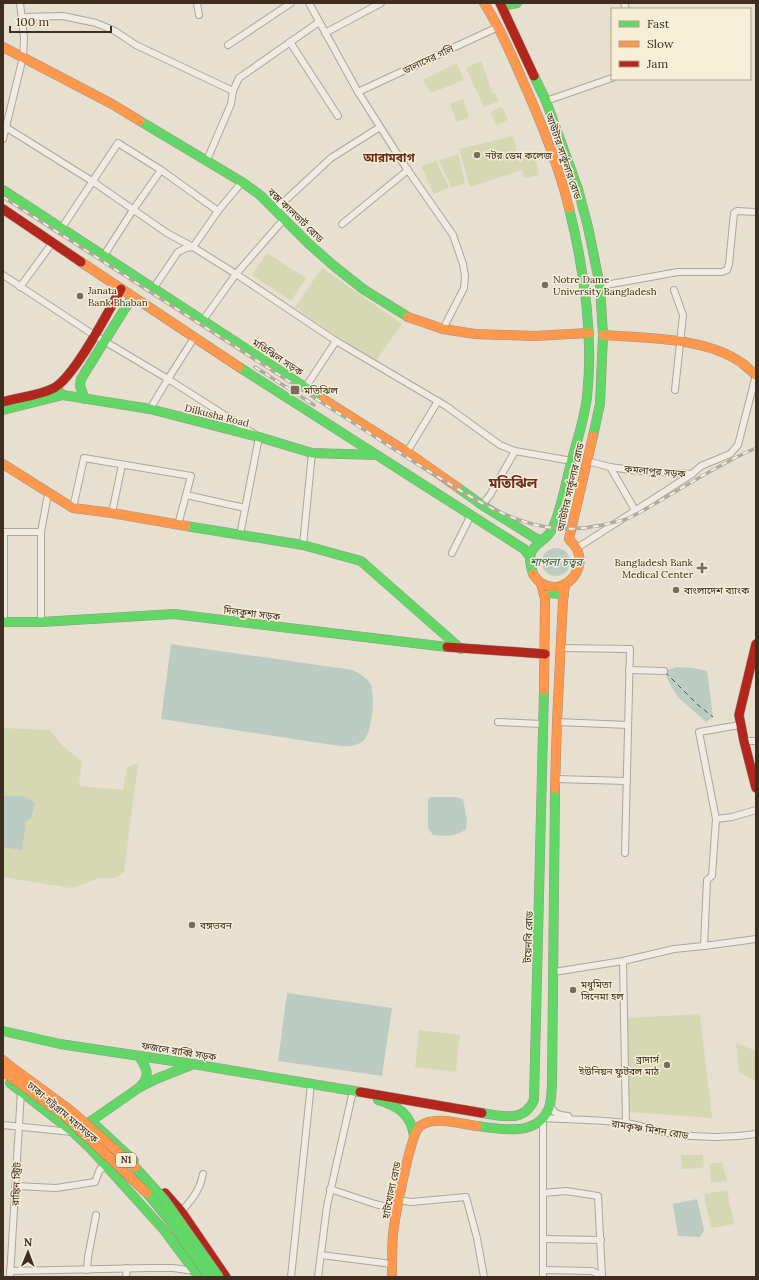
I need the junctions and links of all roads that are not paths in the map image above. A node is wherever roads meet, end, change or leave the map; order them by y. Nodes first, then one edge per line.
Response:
1 (20, 3) edge
2 (197, 3) edge
3 (291, 3) edge
4 (309, 3) edge
5 (381, 3) edge
6 (517, 3) edge
7 (501, 5) edge
8 (488, 6) edge
9 (199, 15) dead end
10 (22, 17) junction
11 (320, 22) junction
12 (498, 27) junction
13 (325, 33) junction
14 (290, 42) junction
15 (228, 45) dead end
16 (3, 47) edge
17 (23, 58) junction
18 (611, 78) edge
19 (233, 91) junction
20 (358, 92) junction
21 (546, 101) junction
22 (338, 116) dead end
23 (380, 127) junction
24 (7, 128) junction
25 (3, 139) edge
26 (207, 160) junction
27 (161, 170) junction
28 (408, 170) junction
29 (92, 182) junction
30 (242, 182) junction
31 (3, 190) edge
32 (133, 210) junction
33 (275, 210) junction
34 (218, 211) junction
35 (756, 212) edge
36 (4, 213) edge
37 (284, 219) junction
38 (342, 224) dead end
39 (61, 229) junction
40 (53, 242) junction
41 (193, 248) junction
42 (103, 256) junction
43 (131, 274) junction
44 (236, 274) junction
45 (3, 275) edge
46 (142, 281) junction
47 (20, 286) junction
48 (600, 286) junction
49 (121, 289) junction
50 (153, 289) junction
51 (674, 290) dead end
52 (132, 296) junction
53 (203, 320) junction
54 (443, 329) junction
55 (589, 333) junction
56 (94, 335) junction
57 (603, 335) junction
58 (194, 338) junction
59 (336, 341) junction
60 (105, 342) junction
61 (680, 342) junction
62 (756, 375) edge
63 (168, 379) junction
64 (55, 388) junction
65 (306, 388) junction
66 (675, 390) dead end
67 (63, 395) junction
68 (86, 399) junction
69 (438, 401) junction
70 (3, 402) edge
71 (150, 409) junction
72 (3, 410) edge
73 (258, 437) junction
74 (515, 451) junction
75 (407, 452) junction
76 (312, 453) junction
77 (376, 455) junction
78 (572, 461) junction
79 (587, 461) junction
80 (3, 464) edge
81 (122, 465) junction
82 (610, 467) junction
83 (692, 474) junction
84 (48, 494) junction
85 (186, 495) junction
86 (482, 505) junction
87 (73, 508) junction
88 (245, 508) junction
89 (635, 510) junction
90 (112, 513) junction
91 (471, 515) junction
92 (178, 526) junction
93 (4, 532) edge
94 (41, 532) junction
95 (240, 535) junction
96 (544, 539) junction
97 (303, 545) junction
98 (577, 548) junction
99 (452, 553) dead end
100 (530, 557) junction
101 (541, 583) junction
102 (565, 585) junction
103 (544, 594) junction
104 (564, 594) junction
105 (3, 622) edge
106 (41, 622) junction
107 (756, 644) edge
108 (560, 648) junction
109 (461, 649) junction
110 (545, 654) junction
111 (629, 670) junction
112 (664, 671) dead end
113 (498, 722) dead end
114 (557, 722) junction
115 (543, 724) junction
116 (628, 725) junction
117 (740, 725) junction
118 (744, 741) junction
119 (756, 741) edge
120 (556, 779) junction
121 (627, 781) junction
122 (756, 788) edge
123 (756, 810) edge
124 (716, 819) junction
125 (625, 853) dead end
126 (756, 939) edge
127 (704, 946) junction
128 (623, 961) junction
129 (554, 972) junction
130 (3, 1031) edge
131 (139, 1056) junction
132 (193, 1064) junction
133 (4, 1068) edge
134 (311, 1084) junction
135 (140, 1087) junction
136 (21, 1091) junction
137 (353, 1091) junction
138 (550, 1102) junction
139 (440, 1106) junction
140 (543, 1118) junction
141 (435, 1120) junction
142 (91, 1121) junction
143 (589, 1121) junction
144 (626, 1123) junction
145 (3, 1125) edge
146 (19, 1126) junction
147 (73, 1132) junction
148 (756, 1134) edge
149 (414, 1136) junction
150 (109, 1167) junction
151 (203, 1174) dead end
152 (16, 1186) junction
153 (330, 1189) junction
154 (543, 1193) junction
155 (397, 1204) junction
156 (181, 1211) junction
157 (96, 1215) dead end
158 (164, 1230) junction
159 (543, 1239) junction
160 (601, 1240) junction
161 (321, 1255) junction
162 (392, 1264) junction
163 (127, 1268) junction
164 (87, 1270) junction
165 (543, 1270) junction
166 (10, 1274) edge
167 (197, 1274) edge
168 (602, 1276) edge
169 (126, 1277) edge
170 (209, 1277) edge
171 (219, 1277) edge
172 (226, 1277) edge
173 (291, 1277) edge
174 (318, 1277) edge
175 (392, 1277) edge
176 (484, 1277) edge
177 (543, 1277) edge

1 - 10 street
2 - 9 street
3 - 15 street
4 - 11 street
5 - 13 street
6 - 7 main road
7 - 8 main road
7 - 21 main road, আউটার সার্কুলার রোড
8 - 12 main road, আউটার সার্কুলার রোড
10 - 17 street
10 - 19 street
11 - 13 street
11 - 14 street
12 - 20 street, ডালাসের গলি
12 - 55 main road, আউটার সার্কুলার রোড
13 - 20 street
14 - 19 street
14 - 22 street
16 - 17 main road, বক্স কালভার্ট রোড
17 - 24 street
17 - 26 main road, বক্স কালভার্ট রোড
18 - 21 street
19 - 26 street
20 - 23 street
21 - 48 main road, আউটার সার্কুলার রোড
23 - 28 street
23 - 33 street
24 - 25 street
24 - 29 street
26 - 30 main road, বক্স কালভার্ট রোড
27 - 29 street
27 - 32 street
27 - 34 street
28 - 38 street
28 - 54 street
29 - 32 street
29 - 39 street
30 - 33 main road, বক্স কালভার্ট রোড
30 - 34 street
31 - 39 main road, মতিঝিল সড়ক
32 - 41 street
32 - 42 street
33 - 37 main road, বক্স কালভার্ট রোড
34 - 41 street
35 - 48 street
36 - 40 main road
37 - 44 street
37 - 54 main road, বক্স কালভার্ট রোড
39 - 42 main road, মতিঝিল সড়ক
40 - 47 street
40 - 49 main road
41 - 44 street
41 - 50 street
42 - 43 main road, মতিঝিল সড়ক
43 - 46 main road, মতিঝিল সড়ক
43 - 49 main road
44 - 53 street
44 - 59 street
45 - 47 street
46 - 50 main road, মতিঝিল সড়ক
46 - 52 main road
47 - 56 street
48 - 57 main road, আউটার সার্কুলার রোড
49 - 52 main road
49 - 56 main road
50 - 53 main road, মতিঝিল সড়ক
51 - 61 street
52 - 58 main road
52 - 60 main road
53 - 65 main road, মতিঝিল সড়ক
54 - 55 main road, বক্স কালভার্ট রোড
55 - 78 main road, আউটার সার্কুলার রোড
56 - 60 street
56 - 64 main road
57 - 61 main road
57 - 79 main road, আউটার সার্কুলার রোড
58 - 63 street
58 - 77 main road
59 - 65 street
59 - 69 street
60 - 63 street
60 - 68 main road
61 - 62 main road
61 - 66 street
62 - 83 street, কমলাপুর সড়ক
63 - 71 street
63 - 73 street
64 - 67 main road
64 - 70 main road
65 - 75 main road, মতিঝিল সড়ক
67 - 68 main road, Dilkusha Road
67 - 72 main road
68 - 71 main road, Dilkusha Road
69 - 74 street
69 - 75 street
71 - 73 main road, Dilkusha Road
73 - 76 main road, Dilkusha Road
73 - 88 street
74 - 78 street
74 - 86 street
75 - 86 main road, মতিঝিল সড়ক
76 - 77 main road, Dilkusha Road
76 - 97 street
77 - 91 main road
78 - 96 main road, আউটার সার্কুলার রোড
79 - 82 street, কমলাপুর সড়ক
79 - 98 main road, আউটার সার্কুলার রোড
80 - 84 main road
81 - 85 street
81 - 87 street
81 - 90 street
82 - 83 street, কমলাপুর সড়ক
82 - 89 street, কমলাপুর সড়ক
83 - 89 street
84 - 87 main road
84 - 94 street
85 - 88 street
85 - 92 street
86 - 96 main road, মতিঝিল সড়ক
87 - 90 main road
88 - 95 street
89 - 98 street
90 - 92 main road
91 - 99 street
91 - 100 main road
92 - 95 main road
93 - 94 street
93 - 105 street
94 - 106 street
95 - 97 main road
96 - 100 main road
97 - 109 main road
98 - 102 main road
100 - 101 main road
101 - 102 main road
101 - 103 main road, টয়েনবি রোড
102 - 104 main road
103 - 104 main road
103 - 110 main road, টয়েনবি রোড
104 - 108 main road
105 - 106 main road, দিলকুশা সড়ক
106 - 109 main road, দিলকুশা সড়ক
107 - 117 main road
108 - 111 street
108 - 114 main road
109 - 110 main road, দিলকুশা সড়ক
110 - 115 main road, টয়েনবি রোড
111 - 112 street
111 - 116 street
113 - 115 street
114 - 116 street
114 - 120 main road
115 - 139 main road, টয়েনবি রোড
116 - 121 street
117 - 118 main road
117 - 124 street
118 - 119 street
118 - 122 main road
120 - 121 street
120 - 129 main road
121 - 125 street
123 - 124 street
124 - 127 street
126 - 127 street
127 - 128 street
128 - 129 street
128 - 144 street
129 - 138 main road
130 - 131 main road, ফজলে রাব্বি সড়ক
131 - 132 main road, ফজলে রাব্বি সড়ক
131 - 135 main road
132 - 134 main road, ফজলে রাব্বি সড়ক
132 - 135 main road
133 - 136 main road, ঢাকা-চট্টগ্রাম মহাসড়ক
133 - 170 main road, N1, bridge
133 - 171 main road, N1, bridge
134 - 137 main road, ফজলে রাব্বি সড়ক
134 - 173 street
135 - 142 main road
136 - 146 street, রাঙ্কিন স্ট্রিট
136 - 147 main road, ঢাকা-চট্টগ্রাম মহাসড়ক
137 - 139 main road, টয়েনবি রোড
137 - 149 main road
137 - 153 street
138 - 140 main road
138 - 143 street
139 - 141 main road
140 - 141 main road
140 - 143 street, রামকৃষ্ণ মিশন রোড
140 - 154 street
141 - 149 main road
142 - 147 main road
142 - 156 main road
143 - 144 street, রামকৃষ্ণ মিশন রোড
144 - 148 street, রামকৃষ্ণ মিশন রোড
145 - 146 street
146 - 147 street
146 - 152 street, রাঙ্কিন স্ট্রিট
147 - 150 main road, ঢাকা-চট্টগ্রাম মহাসড়ক
149 - 155 main road, হাটখোলা রোড
150 - 152 street
150 - 158 main road, ঢাকা-চট্টগ্রাম মহাসড়ক
151 - 156 street
152 - 166 street, রাঙ্কিন স্ট্রিট
153 - 155 street
153 - 161 street
154 - 159 street
154 - 160 street
155 - 162 main road, হাটখোলা রোড
155 - 176 street
156 - 158 street
156 - 172 main road
157 - 164 street
158 - 167 main road, ঢাকা-চট্টগ্রাম মহাসড়ক
159 - 160 street
159 - 165 street
160 - 168 street
161 - 162 street
161 - 174 street
162 - 175 main road, হাটখোলা রোড
163 - 164 street
163 - 167 street
163 - 169 street
164 - 166 street
165 - 168 street
165 - 177 street

